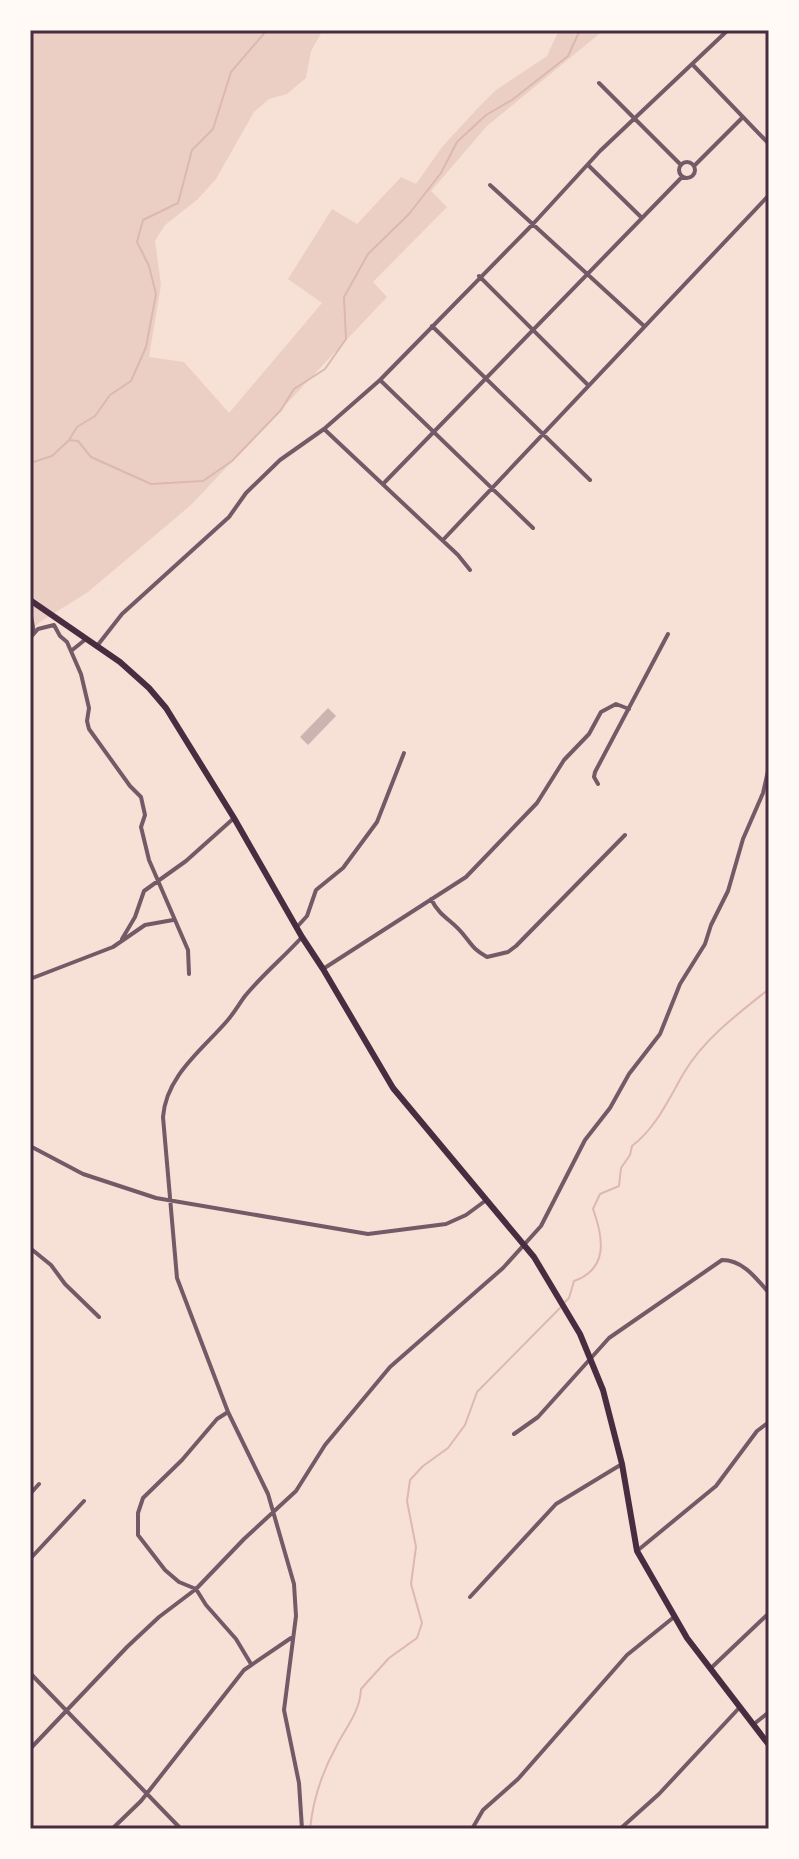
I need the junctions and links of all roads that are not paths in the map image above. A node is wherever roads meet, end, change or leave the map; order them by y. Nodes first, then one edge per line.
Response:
1 (728, 30) edge
2 (692, 64) junction
3 (599, 83) dead end
4 (743, 117) junction
5 (634, 118) junction
6 (769, 144) edge
7 (588, 165) junction
8 (681, 165) junction
9 (694, 166) junction
10 (682, 177) junction
11 (490, 185) dead end
12 (769, 195) edge
13 (642, 218) junction
14 (533, 224) junction
15 (588, 275) junction
16 (479, 276) junction
17 (432, 326) junction
18 (644, 326) junction
19 (534, 331) junction
20 (486, 379) junction
21 (380, 380) junction
22 (589, 385) junction
23 (324, 429) junction
24 (434, 433) junction
25 (543, 434) junction
26 (590, 480) dead end
27 (383, 484) junction
28 (492, 488) junction
29 (533, 528) dead end
30 (443, 540) junction
31 (470, 570) dead end
32 (30, 600) edge
33 (30, 611) edge
34 (57, 623) junction
35 (34, 632) junction
36 (668, 634) dead end
37 (30, 638) edge
38 (86, 639) junction
39 (97, 646) junction
40 (71, 651) junction
41 (629, 709) junction
42 (404, 753) dead end
43 (768, 771) edge
44 (598, 784) dead end
45 (234, 818) junction
46 (625, 835) dead end
47 (158, 880) junction
48 (431, 899) junction
49 (174, 920) junction
50 (296, 928) junction
51 (302, 937) junction
52 (122, 939) junction
53 (323, 969) junction
54 (189, 974) dead end
55 (30, 979) edge
56 (30, 1146) edge
57 (169, 1200) junction
58 (485, 1201) junction
59 (525, 1244) junction
60 (30, 1248) edge
61 (769, 1293) edge
62 (99, 1317) dead end
63 (590, 1357) junction
64 (228, 1412) junction
65 (769, 1422) edge
66 (514, 1434) dead end
67 (622, 1464) junction
68 (39, 1484) dead end
69 (30, 1494) edge
70 (84, 1501) dead end
71 (274, 1512) junction
72 (637, 1551) junction
73 (30, 1559) edge
74 (196, 1589) junction
75 (470, 1597) dead end
76 (769, 1613) edge
77 (674, 1617) junction
78 (291, 1638) junction
79 (251, 1664) junction
80 (710, 1669) junction
81 (30, 1673) edge
82 (740, 1707) junction
83 (66, 1710) junction
84 (769, 1712) edge
85 (754, 1724) junction
86 (769, 1745) edge
87 (30, 1749) edge
88 (146, 1794) junction
89 (112, 1829) edge
90 (181, 1829) edge
91 (302, 1829) edge
92 (472, 1829) edge
93 (620, 1829) edge

1 - 2 street
2 - 4 street
2 - 5 street
3 - 5 street
4 - 6 street
4 - 9 street
5 - 7 street
5 - 8 street
7 - 13 street
7 - 14 street
8 - 9 street
8 - 10 street
9 - 10 street
10 - 13 street
11 - 14 street
12 - 18 street
13 - 15 street
14 - 15 street
14 - 16 street
15 - 18 street
15 - 19 street
16 - 17 street
16 - 19 street
17 - 20 street
17 - 21 street
18 - 22 street
19 - 20 street
19 - 22 street
20 - 24 street
20 - 25 street
21 - 23 street
21 - 24 street
22 - 25 street
23 - 27 street
23 - 39 street
24 - 27 street
24 - 28 street
25 - 26 street
25 - 28 street
27 - 30 street
28 - 29 street
28 - 30 street
30 - 31 street
32 - 34 highway
33 - 35 street
34 - 35 street
34 - 38 highway
34 - 40 street
35 - 37 street
36 - 41 street
38 - 39 highway
38 - 40 street
39 - 45 highway
40 - 47 street
41 - 44 street
41 - 48 street
42 - 50 street
43 - 59 street
45 - 47 street
45 - 50 highway
46 - 48 street
47 - 49 street
47 - 52 street
48 - 53 street
49 - 52 street
49 - 54 street
50 - 51 highway
51 - 53 highway
51 - 57 street
52 - 55 street
53 - 58 highway
56 - 57 street
57 - 58 street
57 - 64 street
58 - 59 highway
59 - 63 highway
59 - 71 street
60 - 62 street
61 - 63 street
63 - 66 street
63 - 67 highway
64 - 71 street
64 - 74 street
65 - 72 street
67 - 72 highway
67 - 75 street
68 - 69 street
70 - 73 street
71 - 74 street
71 - 78 street
72 - 77 highway
74 - 79 street
74 - 83 street
76 - 80 street
77 - 80 highway
77 - 92 street
78 - 79 street
78 - 91 street
79 - 88 street
80 - 82 highway
81 - 83 street
82 - 85 highway
82 - 93 street
83 - 87 street
83 - 88 street
84 - 85 street
85 - 86 highway
88 - 89 street
88 - 90 street

